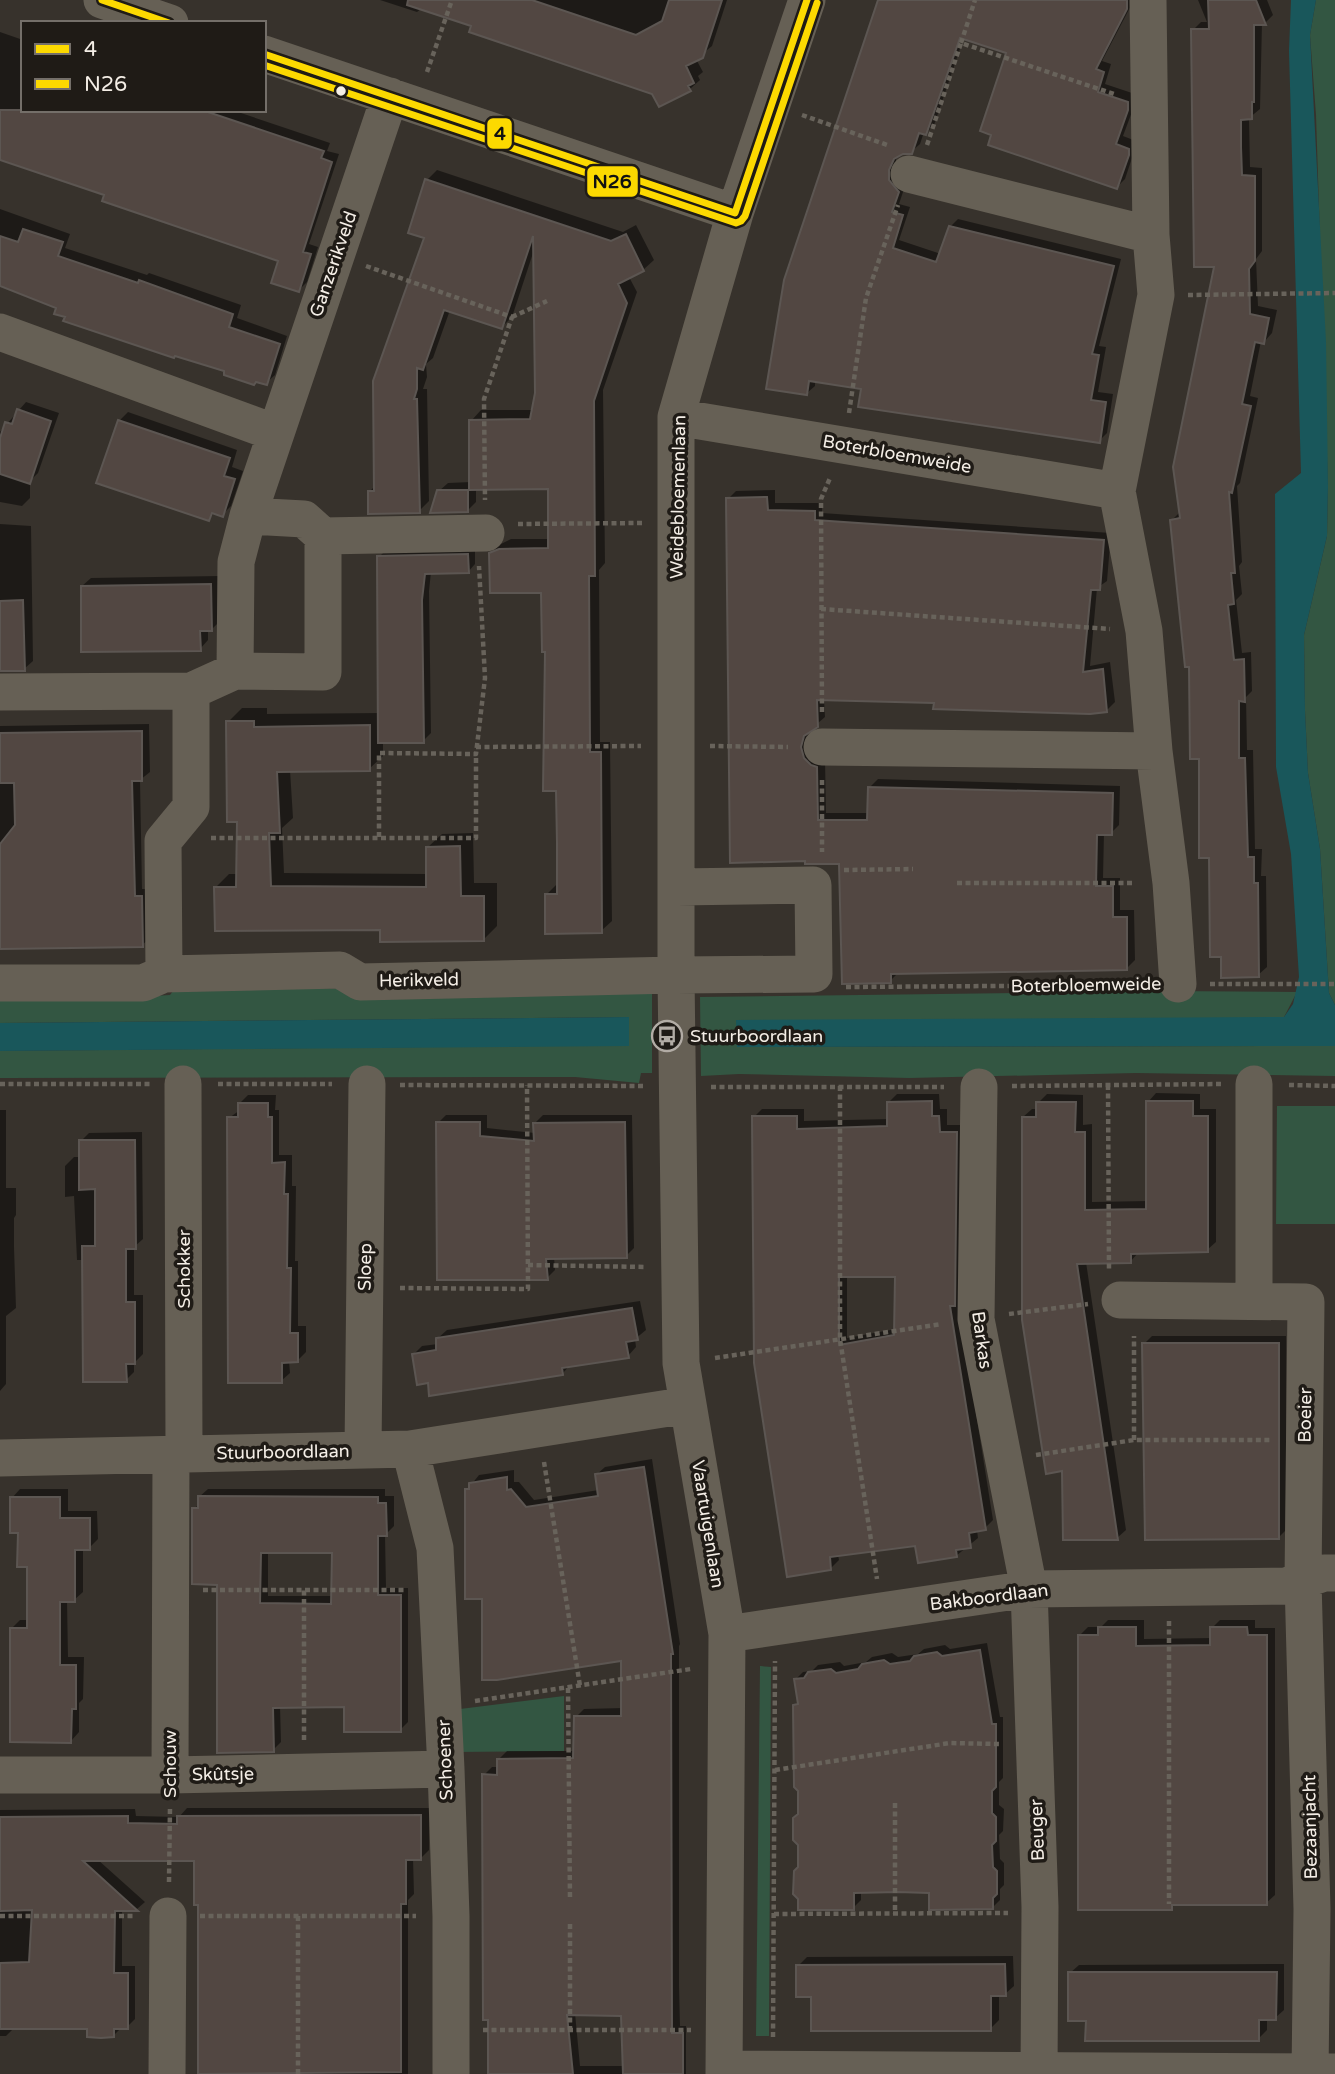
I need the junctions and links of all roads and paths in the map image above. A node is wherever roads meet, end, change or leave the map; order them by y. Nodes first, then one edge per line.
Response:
1 (102, 0) edge
2 (452, 0) edge
3 (807, 0) edge
4 (975, 0) edge
5 (1148, 0) edge
6 (164, 21) edge
7 (961, 43) junction
8 (266, 55) edge
9 (403, 100) junction
10 (772, 104) junction
11 (1149, 105) junction
12 (916, 169) junction
13 (735, 213) junction
14 (1151, 235) junction
15 (336, 255) junction
16 (1335, 293) edge
17 (1156, 295) junction
18 (547, 301) dead end
19 (512, 317) junction
20 (0, 332) edge
21 (676, 417) junction
22 (275, 433) junction
23 (844, 445) junction
24 (1117, 491) junction
25 (248, 516) junction
26 (677, 522) junction
27 (483, 530) junction
28 (323, 536) junction
29 (821, 608) junction
30 (1143, 631) junction
31 (235, 671) junction
32 (191, 691) junction
33 (0, 692) edge
34 (677, 746) junction
35 (822, 747) junction
36 (476, 751) junction
37 (1154, 751) junction
38 (180, 820) junction
39 (379, 837) junction
40 (914, 869) dead end
41 (818, 878) junction
42 (957, 883) dead end
43 (1171, 883) junction
44 (677, 887) junction
45 (164, 974) junction
46 (814, 974) junction
47 (676, 975) junction
48 (0, 983) edge
49 (1178, 984) junction
50 (1335, 984) edge
51 (1254, 1083) dead end
52 (183, 1084) dead end
53 (367, 1084) dead end
54 (1108, 1085) dead end
55 (527, 1086) dead end
56 (840, 1086) dead end
57 (979, 1087) dead end
58 (528, 1265) junction
59 (680, 1267) junction
60 (365, 1287) junction
61 (1121, 1300) junction
62 (1254, 1301) junction
63 (976, 1318) junction
64 (840, 1339) junction
65 (681, 1363) junction
66 (688, 1405) junction
67 (539, 1429) junction
68 (1134, 1440) junction
69 (1305, 1441) junction
70 (363, 1450) junction
71 (410, 1450) junction
72 (178, 1454) junction
73 (0, 1458) edge
74 (1004, 1460) junction
75 (1320, 1493) edge
76 (1319, 1577) edge
77 (1169, 1587) junction
78 (1029, 1589) junction
79 (171, 1590) junction
80 (304, 1590) junction
81 (437, 1590) junction
82 (882, 1611) junction
83 (775, 1626) junction
84 (726, 1649) junction
85 (580, 1686) junction
86 (568, 1688) junction
87 (443, 1706) junction
88 (1035, 1744) junction
89 (446, 1769) junction
90 (775, 1770) junction
91 (304, 1772) junction
92 (0, 1775) edge
93 (170, 1775) junction
94 (895, 1803) dead end
95 (570, 1900) dead end
96 (1169, 1904) dead end
97 (1040, 1913) junction
98 (774, 1914) junction
99 (895, 1914) junction
100 (0, 1916) edge
101 (169, 1916) junction
102 (298, 1916) junction
103 (451, 1916) junction
104 (570, 1924) dead end
105 (451, 2030) junction
106 (570, 2030) junction
107 (724, 2030) junction
108 (773, 2069) junction
109 (724, 2072) edge
110 (1039, 2072) edge
111 (1319, 2073) edge
112 (167, 2074) edge
113 (298, 2074) edge
114 (451, 2074) edge

1 - 6 street
2 - 9 path
3 - 10 street, Weidebloemenlaan
4 - 7 path
5 - 11 street, Boterbloemweide
7 - 11 path
7 - 12 path
8 - 9 street
9 - 13 street
9 - 15 street, Ganzerikveld
10 - 12 path
10 - 13 street, Weidebloemenlaan
11 - 14 street, Boterbloemweide
12 - 14 street
12 - 23 path
13 - 21 street, Weidebloemenlaan
14 - 17 street, Boterbloemweide
15 - 19 path
15 - 22 street, Ganzerikveld
16 - 17 path
17 - 24 street, Boterbloemweide
18 - 19 path
19 - 27 path
20 - 22 street
21 - 23 street, Boterbloemweide
21 - 26 street, Weidebloemenlaan
22 - 25 street, Ganzerikveld
23 - 24 street, Boterbloemweide
23 - 29 path
24 - 30 street, Boterbloemweide
25 - 28 street
25 - 31 street, Ganzerikveld
26 - 27 path
26 - 34 street, Weidebloemenlaan
27 - 28 street
27 - 36 path
28 - 31 street
29 - 30 path
29 - 35 path
30 - 37 street, Boterbloemweide
31 - 32 street
32 - 33 street
32 - 38 street
34 - 35 path
34 - 36 path
34 - 44 street, Weidebloemenlaan
35 - 37 street
35 - 41 path
36 - 39 path
36 - 39 path
37 - 43 street, Boterbloemweide
38 - 39 path
38 - 45 street
40 - 41 path
41 - 44 street
41 - 46 street
42 - 43 path
43 - 49 street, Boterbloemweide
44 - 47 street, Weidebloemenlaan
45 - 47 street, Herikveld
45 - 48 street, Herikveld
46 - 47 street
46 - 49 path, Boterbloemweide
47 - 59 street, Vaartuigenlaan
49 - 50 path
51 - 62 street
52 - 72 street, Schokker
53 - 60 street, Sloep
54 - 61 path
55 - 58 path
56 - 64 path
57 - 63 street, Barkas
58 - 59 path
58 - 60 path
59 - 65 street, Vaartuigenlaan
60 - 70 street, Sloep
61 - 62 street, Boeier
61 - 63 path
61 - 68 path
62 - 69 street, Boeier
63 - 64 path
63 - 74 street, Barkas
64 - 65 path
64 - 82 path
65 - 66 street, Vaartuigenlaan
66 - 67 street, Stuurboordlaan
66 - 84 street, Vaartuigenlaan
67 - 71 street, Stuurboordlaan
67 - 85 path
68 - 69 path
68 - 74 path
69 - 75 street, Boeier
70 - 71 street, Stuurboordlaan
70 - 72 street, Stuurboordlaan
71 - 81 street, Schoener
72 - 73 street, Stuurboordlaan
72 - 79 street, Schouw
74 - 78 street, Barkas
75 - 76 street, Boeier
76 - 77 street, Bakboordlaan
76 - 111 street, Bezaanjacht
77 - 78 street, Bakboordlaan
77 - 96 path
78 - 82 street, Bakboordlaan
78 - 88 street, Beuger
79 - 80 path
79 - 93 street, Schouw
80 - 81 path
80 - 91 path
81 - 87 street, Schoener
82 - 83 street, Bakboordlaan
83 - 84 street, Bakboordlaan
83 - 90 path
84 - 85 path
84 - 107 street, Vaartuigenlaan
85 - 86 path
86 - 87 path
86 - 95 path
87 - 89 street, Schoener
88 - 90 path
88 - 97 street, Beuger
89 - 91 street, Skûtsje
89 - 103 street, Schoener
90 - 98 path
91 - 93 street, Skûtsje
92 - 93 street, Skûtsje
93 - 101 path, Schouw
94 - 99 path
97 - 99 path
97 - 110 street, Beuger
98 - 99 path
98 - 108 path
100 - 101 path
101 - 102 path
101 - 112 street
102 - 103 path
102 - 113 path
103 - 105 street, Schoener
104 - 106 path
105 - 106 path
105 - 114 street, Schoener
106 - 107 path
107 - 109 street, Vaartuigenlaan
108 - 109 street
108 - 110 street
110 - 111 street

